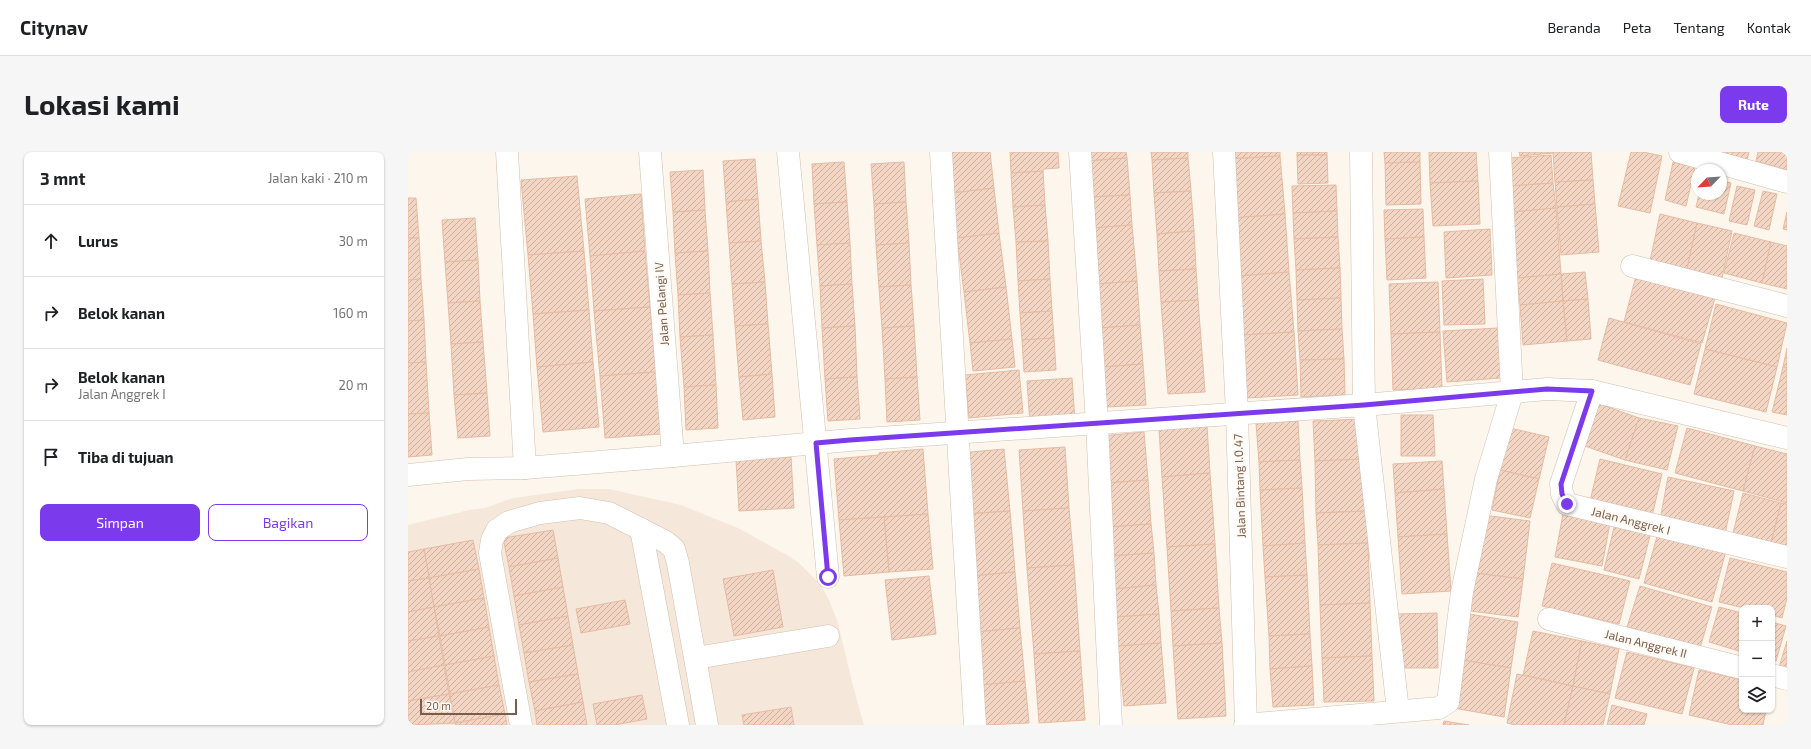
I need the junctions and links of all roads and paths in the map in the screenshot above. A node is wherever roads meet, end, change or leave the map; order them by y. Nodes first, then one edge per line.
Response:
1 (507, 152) edge
2 (650, 152) edge
3 (788, 152) edge
4 (941, 152) edge
5 (1080, 152) edge
6 (1224, 152) edge
7 (1361, 152) edge
8 (1500, 152) edge
9 (1680, 152) edge
10 (1787, 182) edge
11 (1632, 266) dead end
12 (1787, 306) edge
13 (1592, 391) junction
14 (1512, 393) junction
15 (1364, 405) junction
16 (1236, 414) junction
17 (1097, 423) junction
18 (956, 434) junction
19 (1787, 438) edge
20 (816, 443) junction
21 (673, 456) junction
22 (525, 468) junction
23 (408, 475) edge
24 (641, 529) junction
25 (1787, 557) edge
26 (828, 577) dead end
27 (1549, 619) dead end
28 (828, 636) dead end
29 (696, 658) junction
30 (1739, 667) edge
31 (1775, 676) edge
32 (1787, 679) edge
33 (1398, 710) junction
34 (521, 725) edge
35 (678, 725) edge
36 (707, 725) edge
37 (975, 725) edge
38 (1111, 725) edge
39 (1246, 725) edge

1 - 22 street
2 - 21 street, Jalan Pelangi IV
3 - 20 street
4 - 18 street
5 - 17 street
6 - 16 street, Jalan Bintang I.0.47
7 - 15 street
8 - 14 street
9 - 10 street
11 - 12 street
13 - 14 street
13 - 19 street
13 - 25 street, Jalan Anggrek I
14 - 15 street
14 - 33 street
15 - 16 street
15 - 33 street
16 - 17 street
16 - 39 street, Jalan Bintang I.0.47
17 - 18 street
17 - 38 street
18 - 20 street
18 - 37 street
20 - 21 street
20 - 26 street
21 - 22 street
22 - 23 street
24 - 29 street
24 - 34 street
24 - 35 street
27 - 30 street, Jalan Anggrek II
28 - 29 street
29 - 36 street
31 - 32 street
33 - 39 street

